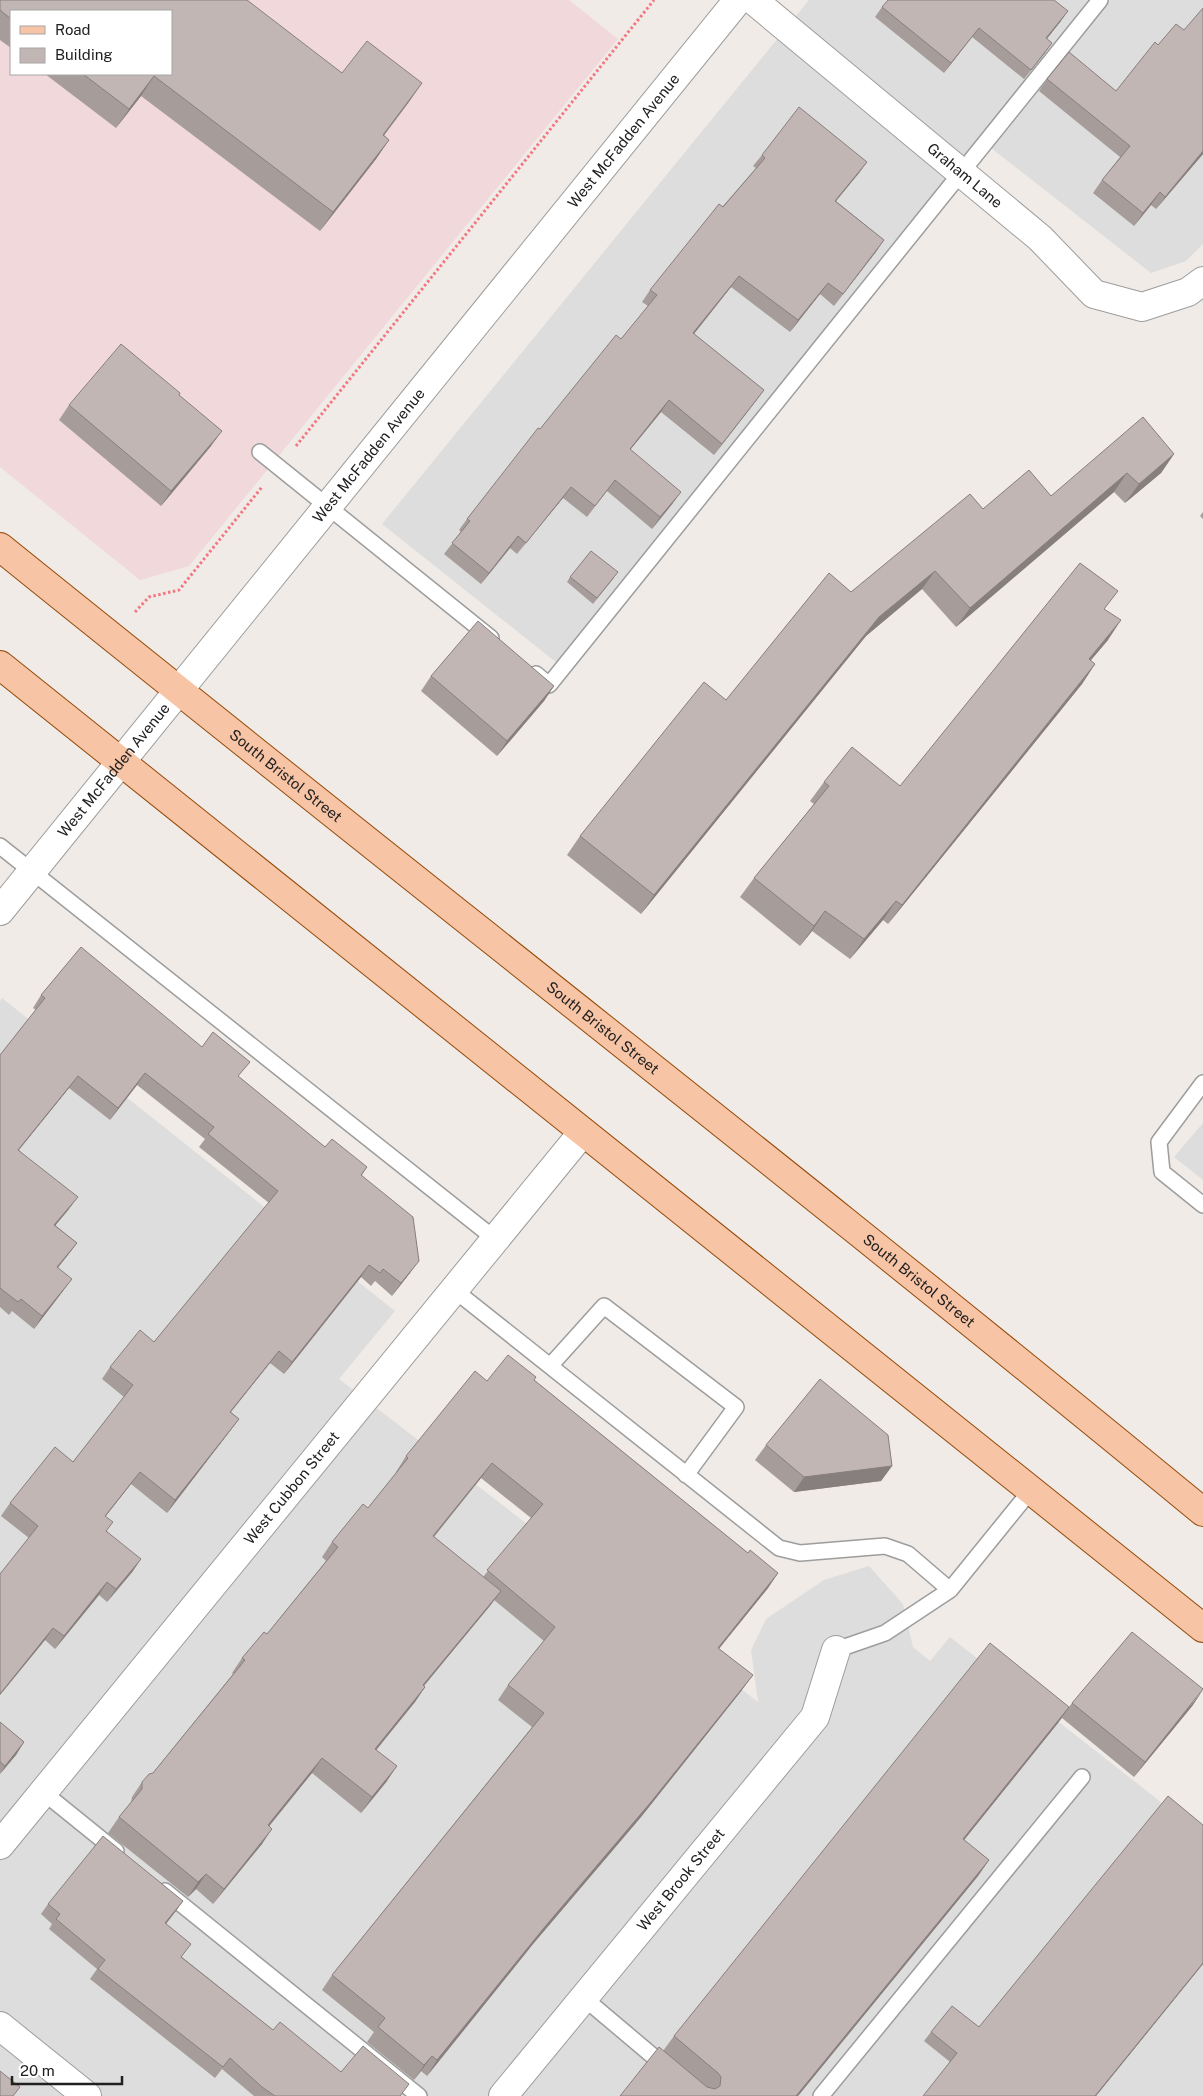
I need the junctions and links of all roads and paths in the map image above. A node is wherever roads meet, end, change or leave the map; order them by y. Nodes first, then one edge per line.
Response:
1 (654, 0) edge
2 (738, 0) edge
3 (753, 0) edge
4 (1100, 0) edge
5 (961, 172) junction
6 (1195, 286) edge
7 (260, 452) dead end
8 (278, 467) junction
9 (327, 506) junction
10 (0, 547) edge
11 (113, 638) junction
12 (503, 648) edge
13 (0, 666) edge
14 (526, 667) edge
15 (177, 691) junction
16 (120, 762) junction
17 (0, 846) edge
18 (32, 871) junction
19 (0, 911) edge
20 (1203, 1083) edge
21 (583, 1132) junction
22 (1203, 1205) edge
23 (495, 1239) junction
24 (453, 1289) junction
25 (550, 1366) junction
26 (686, 1474) junction
27 (1031, 1490) junction
28 (1203, 1512) edge
29 (950, 1590) junction
30 (1203, 1628) edge
31 (836, 1650) joint
32 (1082, 1777) dead end
33 (43, 1792) junction
34 (0, 1845) edge
35 (127, 1860) edge
36 (150, 1879) edge
37 (584, 1998) junction
38 (0, 2026) edge
39 (679, 2078) edge
40 (87, 2096) edge
41 (419, 2096) edge
42 (503, 2096) edge
43 (821, 2096) edge

1 - 8 path
2 - 9 street, West McFadden Avenue
3 - 5 street, Graham Lane
4 - 5 lane
5 - 6 street, Graham Lane
5 - 14 lane
7 - 8 lane
8 - 9 lane
8 - 11 path
9 - 12 lane
9 - 15 street, West McFadden Avenue
10 - 11 main road, South Bristol Street
11 - 15 main road, South Bristol Street
13 - 16 main road
15 - 16 street, West McFadden Avenue
15 - 28 main road, South Bristol Street
16 - 18 street, West McFadden Avenue
16 - 21 main road
17 - 18 lane
18 - 19 street, West McFadden Avenue
18 - 23 lane
20 - 22 lane
21 - 23 street, West Cubbon Street
21 - 27 main road
23 - 24 street, West Cubbon Street
24 - 25 lane
24 - 33 street, West Cubbon Street
25 - 26 lane
25 - 26 lane
26 - 29 lane
27 - 29 lane
27 - 30 main road
29 - 31 lane
31 - 37 street, West Brook Street
32 - 43 lane
33 - 34 street, West Cubbon Street
33 - 35 lane
36 - 41 lane
37 - 39 lane
37 - 42 street, West Brook Street
38 - 40 street

